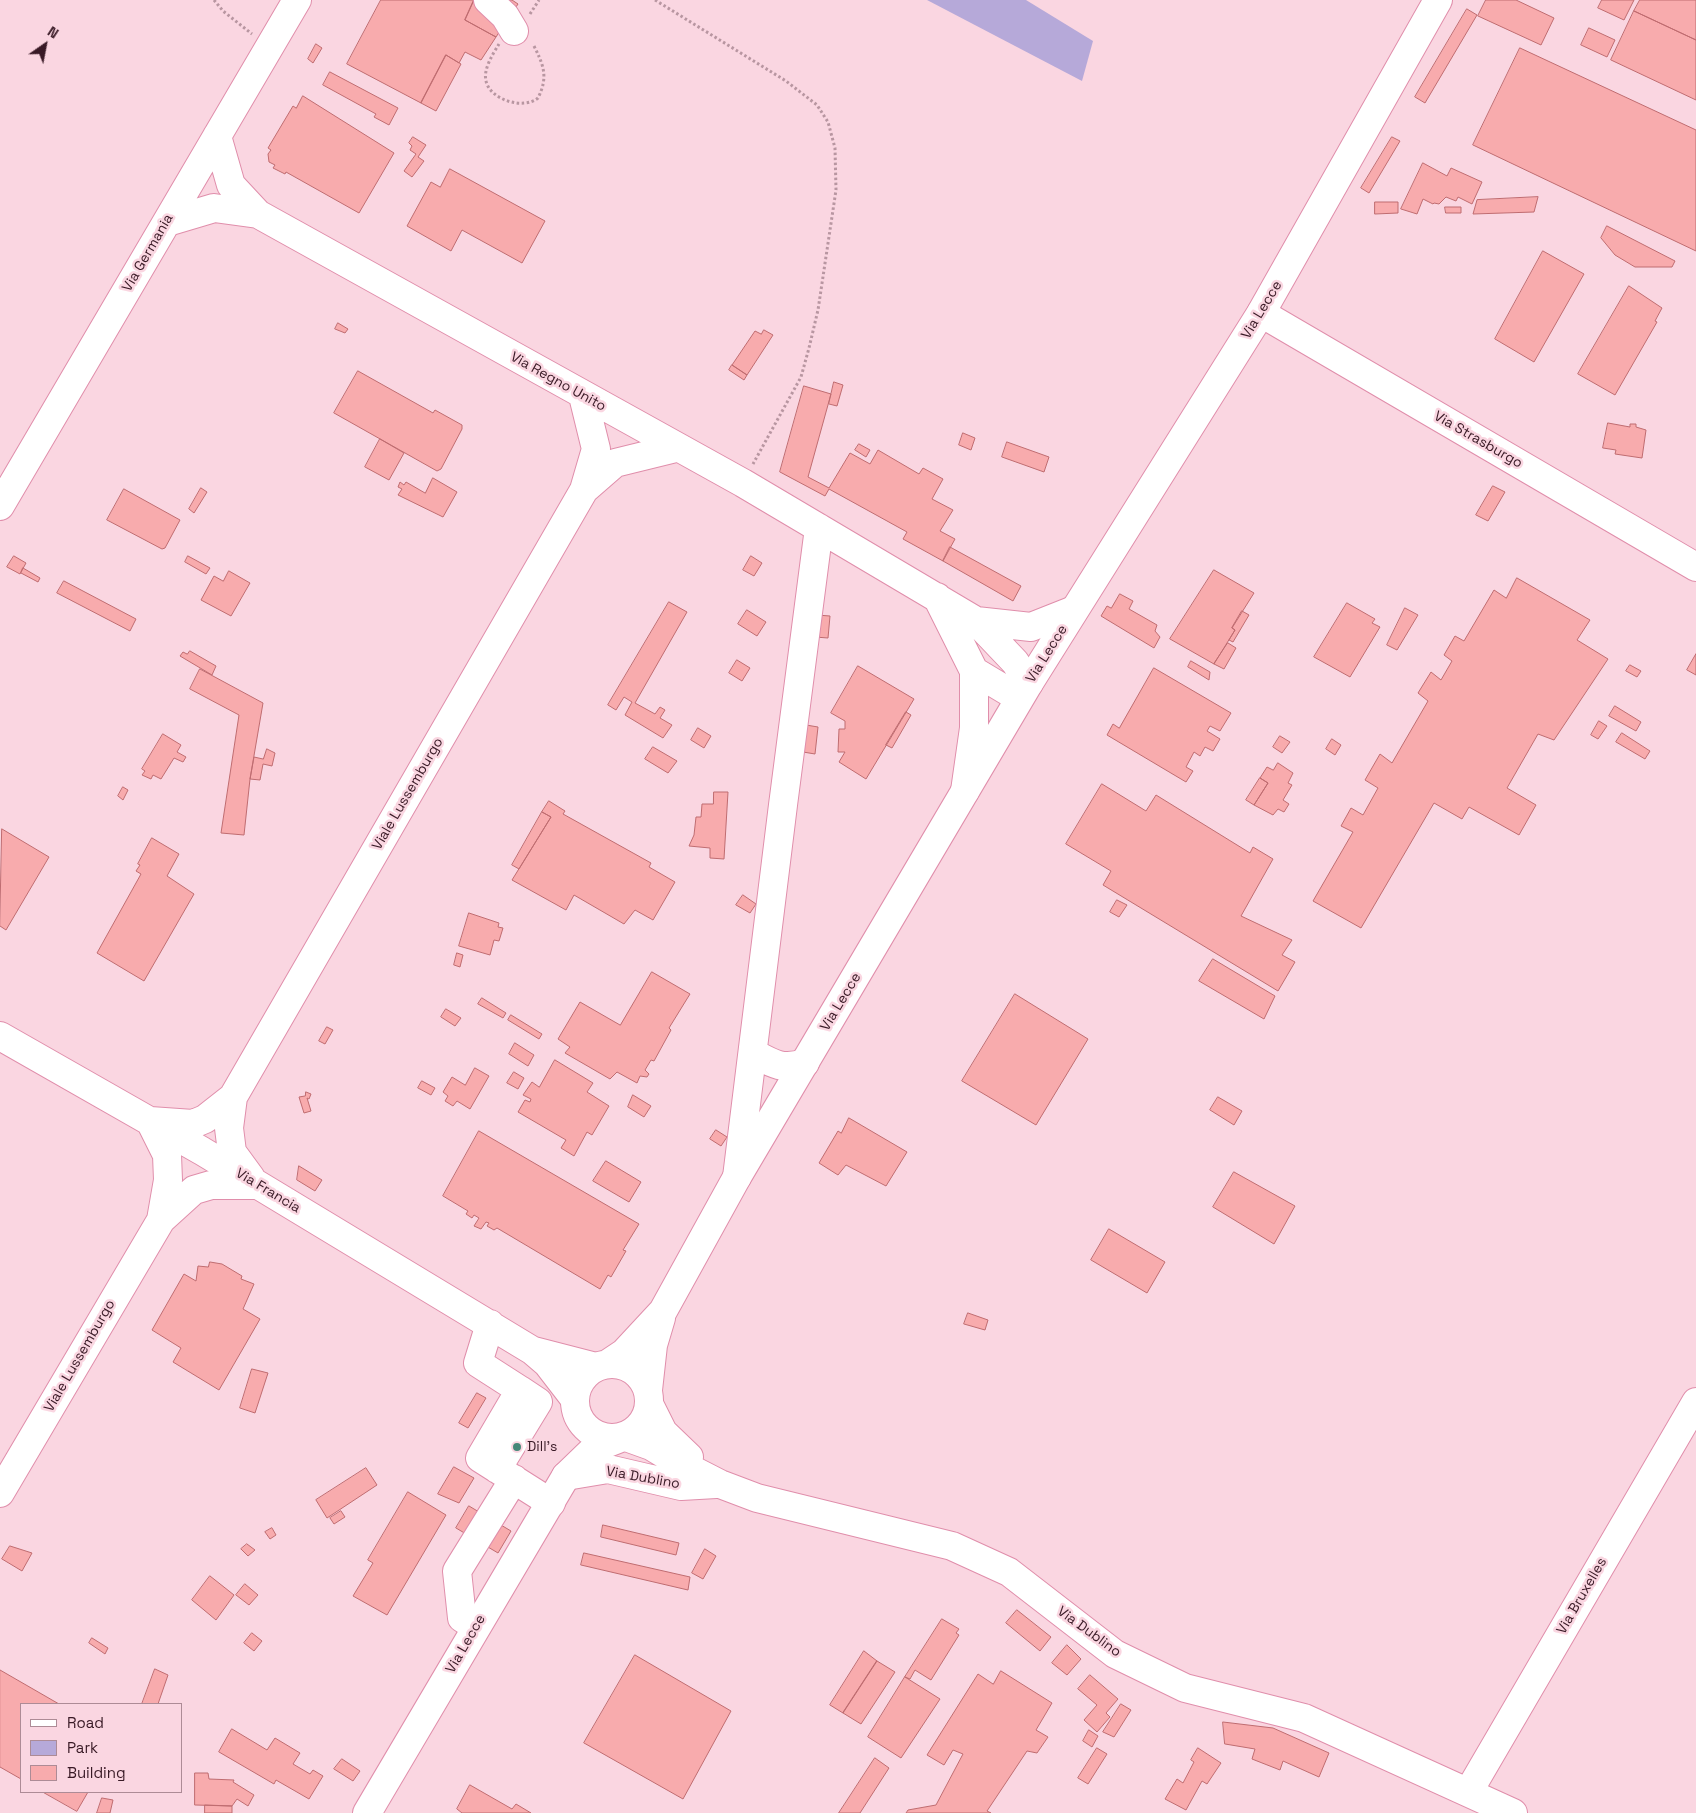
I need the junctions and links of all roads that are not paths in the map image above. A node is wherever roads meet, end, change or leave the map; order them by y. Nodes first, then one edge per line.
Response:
1 (297, 0) edge
2 (488, 0) edge
3 (1438, 0) edge
4 (526, 26) road end
5 (217, 136) junction
6 (258, 214) junction
7 (167, 222) junction
8 (1261, 313) junction
9 (583, 396) junction
10 (627, 420) junction
11 (676, 448) junction
12 (606, 456) junction
13 (0, 506) edge
14 (820, 528) junction
15 (1696, 567) edge
16 (936, 597) junction
17 (1074, 610) junction
18 (976, 621) junction
19 (974, 671) junction
20 (1029, 683) junction
21 (966, 791) junction
22 (0, 1036) edge
23 (754, 1053) junction
24 (805, 1063) junction
25 (150, 1121) junction
26 (217, 1124) junction
27 (202, 1151) junction
28 (737, 1177) junction
29 (168, 1180) junction
30 (256, 1185) junction
31 (194, 1190) junction
32 (161, 1220) junction
33 (663, 1311) junction
34 (490, 1324) junction
35 (533, 1351) junction
36 (602, 1365) junction
37 (649, 1398) junction
38 (1696, 1402) edge
39 (575, 1406) junction
40 (622, 1438) junction
41 (506, 1474) junction
42 (566, 1476) junction
43 (720, 1484) junction
44 (0, 1493) edge
45 (551, 1503) junction
46 (476, 1627) junction
47 (1468, 1791) junction
48 (367, 1813) edge
49 (1513, 1813) edge

1 - 5 street, Via Germania
2 - 4 street
3 - 8 street, Via Lecce
5 - 6 street, Via Regno Unito
5 - 7 street, Via Germania
6 - 7 street
6 - 9 street, Via Regno Unito
7 - 13 street, Via Germania
8 - 15 street, Via Strasburgo
8 - 17 street, Via Lecce
9 - 10 street, Via Regno Unito
9 - 12 street
10 - 11 street, Via Regno Unito
10 - 12 street
11 - 12 street
11 - 14 street, Via Regno Unito
12 - 26 street, Viale Lussemburgo
14 - 16 street, Via Regno Unito
14 - 23 street
16 - 18 street, Via Regno Unito
16 - 19 street
17 - 18 street
17 - 20 street, Via Lecce
18 - 20 street
19 - 20 street
19 - 21 street
20 - 21 street, Via Lecce
21 - 24 street, Via Lecce
22 - 25 street, Via Francia
23 - 24 street
23 - 28 street
24 - 28 street, Via Lecce
25 - 26 street
25 - 27 street, Via Francia
25 - 29 street
26 - 27 street
26 - 30 street
27 - 29 street
27 - 30 street, Via Francia
27 - 31 street
28 - 33 street, Via Lecce
29 - 32 street
30 - 31 street
30 - 34 street, Via Francia
31 - 32 street
32 - 44 street, Viale Lussemburgo
33 - 36 street, Via Lecce
33 - 37 street, Via Lecce
34 - 35 street, Via Francia
34 - 41 street
35 - 36 street
35 - 39 street
36 - 37 street
36 - 39 street
37 - 40 street
37 - 43 street, Via Dublino
38 - 47 street, Via Bruxelles
39 - 40 street
39 - 42 street, Via Lecce
40 - 42 street, Via Lecce
40 - 43 street, Via Dublino
41 - 45 street
41 - 46 street
42 - 43 street, Via Dublino
42 - 45 street, Via Lecce
43 - 47 street, Via Dublino
45 - 46 street, Via Lecce
46 - 48 street, Via Lecce
47 - 49 street, Via Dublino

